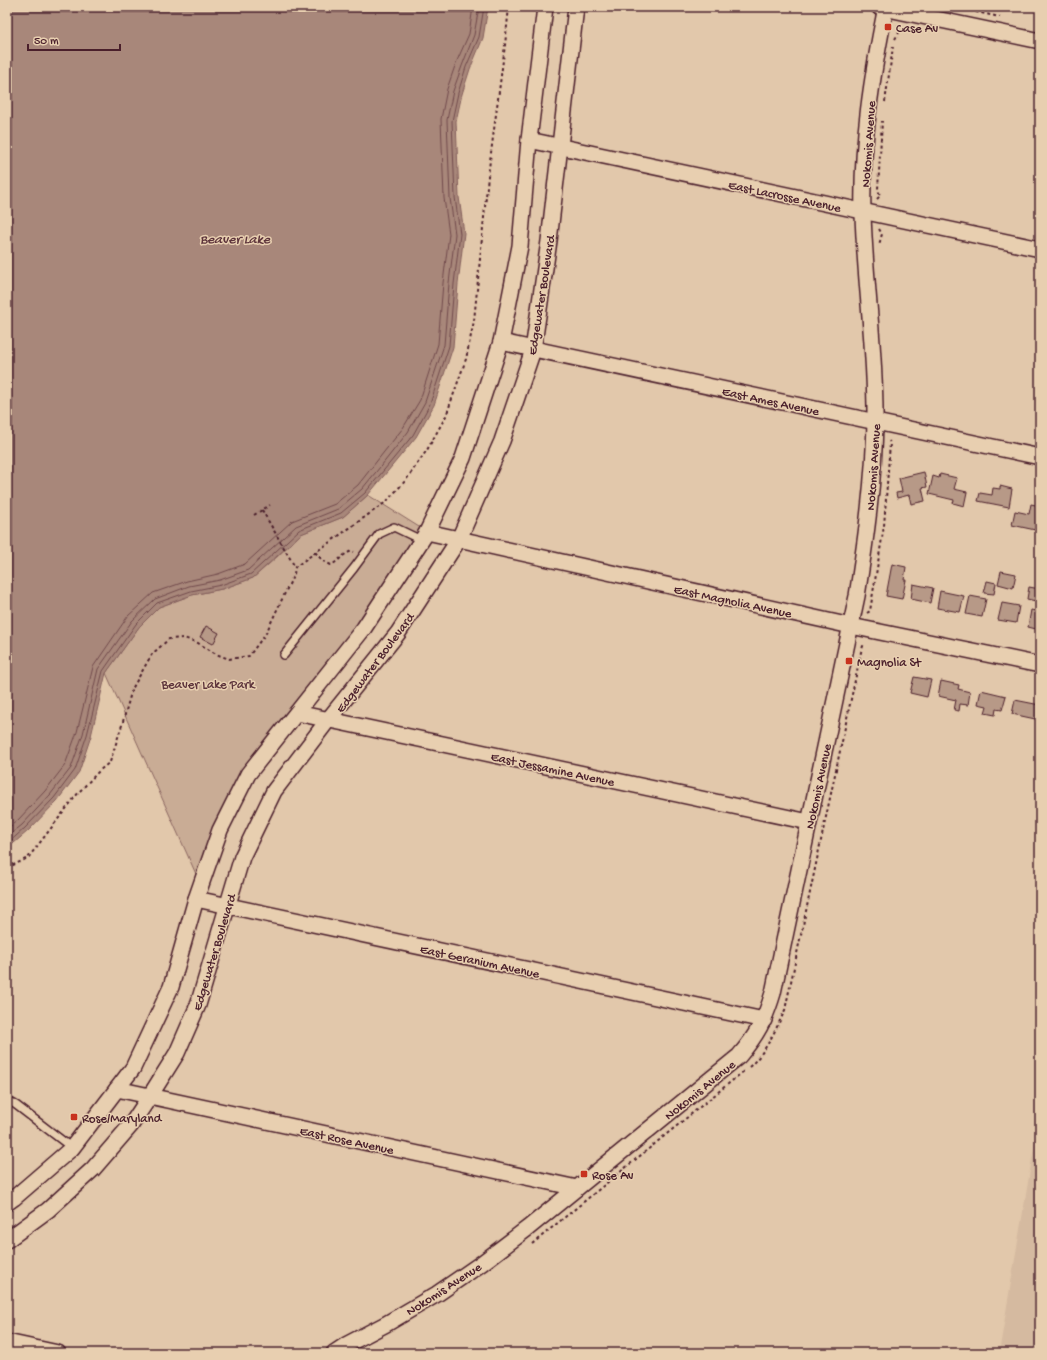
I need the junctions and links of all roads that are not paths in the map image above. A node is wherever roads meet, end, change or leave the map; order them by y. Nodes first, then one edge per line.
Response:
1 (545, 7) edge
2 (576, 7) edge
3 (884, 8) edge
4 (1040, 41) edge
5 (529, 140) junction
6 (560, 147) junction
7 (863, 212) junction
8 (1040, 249) edge
9 (502, 342) junction
10 (533, 350) junction
11 (875, 422) junction
12 (1040, 457) edge
13 (424, 536) junction
14 (460, 539) junction
15 (851, 626) junction
16 (284, 655) dead end
17 (1040, 665) edge
18 (297, 713) junction
19 (328, 720) junction
20 (809, 822) junction
21 (196, 899) junction
22 (227, 906) junction
23 (764, 1020) junction
24 (117, 1089) junction
25 (150, 1096) junction
26 (7, 1100) edge
27 (72, 1148) junction
28 (577, 1188) junction
29 (7, 1203) edge
30 (7, 1240) edge
31 (7, 1342) edge
32 (58, 1353) edge
33 (334, 1353) edge

1 - 5 street
2 - 6 street, Edgewater Boulevard
3 - 4 street
3 - 7 street, Nokomis Avenue
5 - 6 street, East Lacrosse Avenue
5 - 9 street
6 - 7 street, East Lacrosse Avenue
6 - 10 street, Edgewater Boulevard
7 - 8 street, East Lacrosse Avenue
7 - 11 street, Nokomis Avenue
9 - 10 street, East Ames Avenue
9 - 13 street
10 - 11 street, East Ames Avenue
10 - 14 street, Edgewater Boulevard
11 - 12 street, East Ames Avenue
11 - 15 street, Nokomis Avenue
13 - 14 street, East Magnolia Avenue
13 - 16 lane
13 - 18 street
14 - 15 street, East Magnolia Avenue
14 - 19 street, Edgewater Boulevard
15 - 17 street, East Magnolia Avenue
15 - 20 street, Nokomis Avenue
18 - 19 street, East Jessamine Avenue
18 - 21 street
19 - 20 street, East Jessamine Avenue
19 - 22 street, Edgewater Boulevard
20 - 23 street, Nokomis Avenue
21 - 22 street, East Geranium Avenue
21 - 24 street
22 - 23 street, East Geranium Avenue
22 - 25 street, Edgewater Boulevard
23 - 28 street, Nokomis Avenue
24 - 25 street, East Rose Avenue
24 - 27 street
25 - 28 street, East Rose Avenue
25 - 30 street, Edgewater Boulevard
26 - 27 lane
27 - 29 street
28 - 33 street, Nokomis Avenue
31 - 32 street

